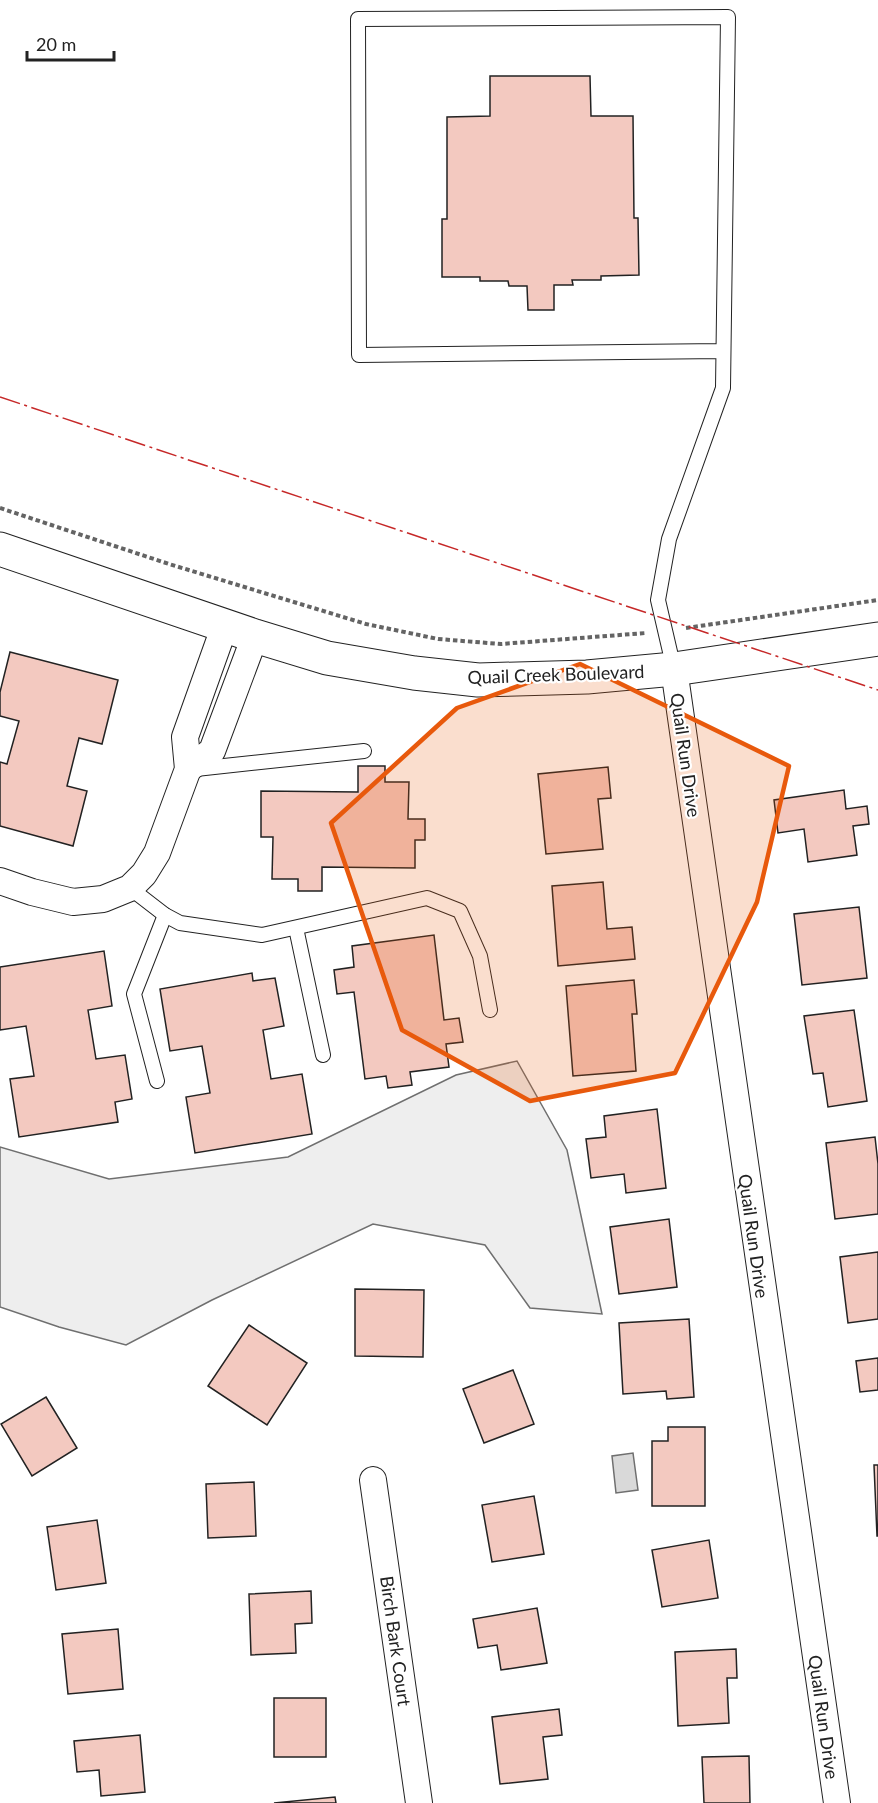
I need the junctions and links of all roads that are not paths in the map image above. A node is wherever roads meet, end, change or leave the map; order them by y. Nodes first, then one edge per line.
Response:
1 (723, 351) junction
2 (0, 549) edge
3 (225, 626) junction
4 (255, 636) junction
5 (878, 639) edge
6 (674, 669) junction
7 (364, 751) dead end
8 (188, 770) junction
9 (0, 881) edge
10 (130, 888) junction
11 (165, 915) junction
12 (296, 928) junction
13 (490, 1011) dead end
14 (322, 1055) dead end
15 (157, 1081) dead end
16 (373, 1480) dead end
17 (419, 1803) edge
18 (837, 1803) edge

1 - 1 lane
1 - 6 lane
2 - 3 street, Quail Creek Boulevard
3 - 4 street, Quail Creek Boulevard
3 - 8 street
4 - 6 street, Quail Creek Boulevard
4 - 8 street
5 - 6 street, Quail Creek Boulevard
6 - 18 street, Quail Run Drive
7 - 8 lane
8 - 10 street
9 - 10 street
10 - 11 lane
11 - 12 lane
11 - 15 lane
12 - 13 lane
12 - 14 lane
16 - 17 street, Birch Bark Court

